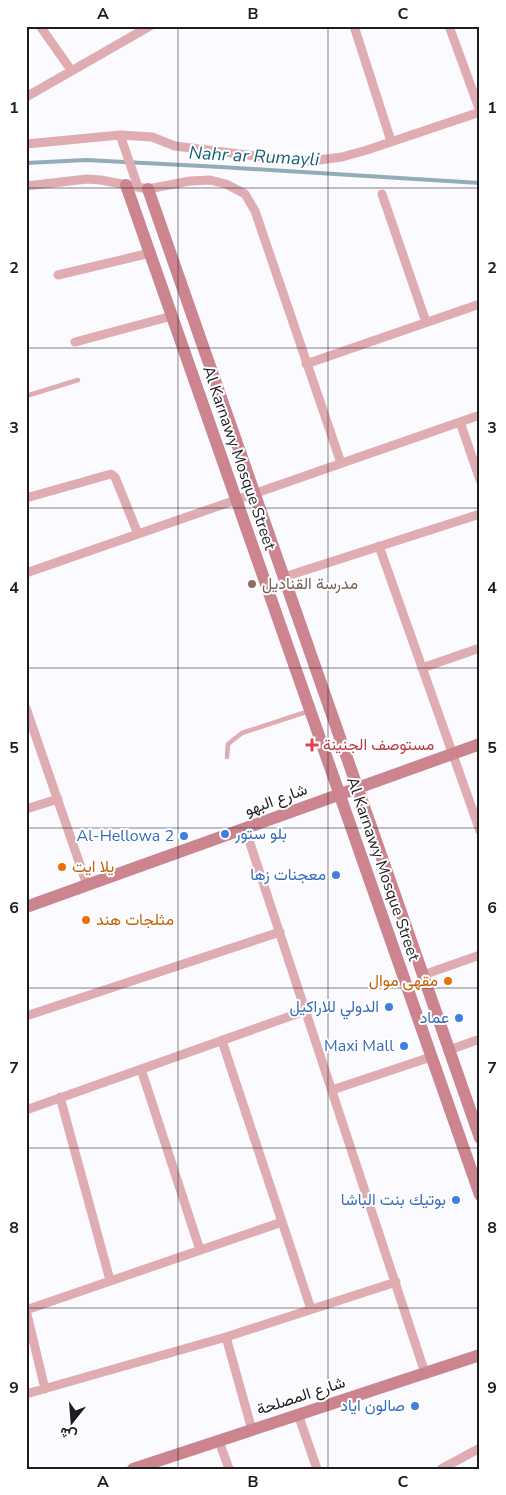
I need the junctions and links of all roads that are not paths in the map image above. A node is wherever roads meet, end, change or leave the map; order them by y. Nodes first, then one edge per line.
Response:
1 (40, 26) edge
2 (150, 26) edge
3 (354, 26) edge
4 (449, 26) edge
5 (71, 70) junction
6 (26, 97) edge
7 (480, 111) edge
8 (120, 135) junction
9 (391, 141) junction
10 (26, 144) edge
11 (26, 186) edge
12 (138, 187) junction
13 (382, 194) dead end
14 (150, 253) junction
15 (58, 275) dead end
16 (480, 304) edge
17 (172, 316) junction
18 (426, 322) junction
19 (75, 342) dead end
20 (306, 364) junction
21 (78, 380) dead end
22 (26, 396) edge
23 (480, 415) edge
24 (460, 422) junction
25 (341, 463) junction
26 (480, 480) edge
27 (254, 493) junction
28 (26, 498) edge
29 (236, 500) junction
30 (480, 514) edge
31 (138, 534) junction
32 (379, 546) junction
33 (26, 573) edge
34 (284, 577) junction
35 (480, 648) edge
36 (422, 668) junction
37 (26, 708) edge
38 (310, 711) junction
39 (480, 744) edge
40 (453, 754) junction
41 (227, 757) dead end
42 (357, 788) junction
43 (340, 794) junction
44 (58, 799) junction
45 (26, 809) edge
46 (245, 828) junction
47 (480, 830) edge
48 (87, 885) junction
49 (26, 906) edge
50 (280, 932) junction
51 (480, 955) edge
52 (423, 975) junction
53 (305, 1011) junction
54 (26, 1016) edge
55 (480, 1039) edge
56 (222, 1040) junction
57 (449, 1050) junction
58 (431, 1057) junction
59 (141, 1069) junction
60 (332, 1090) junction
61 (60, 1097) junction
62 (26, 1110) edge
63 (480, 1138) edge
64 (480, 1195) edge
65 (282, 1222) junction
66 (200, 1250) junction
67 (110, 1280) junction
68 (396, 1282) junction
69 (311, 1309) junction
70 (26, 1310) edge
71 (226, 1336) junction
72 (480, 1355) edge
73 (426, 1373) junction
74 (45, 1388) junction
75 (26, 1394) edge
76 (298, 1414) junction
77 (252, 1430) junction
78 (219, 1441) junction
79 (480, 1448) edge
80 (133, 1469) edge
81 (229, 1469) edge
82 (317, 1469) edge
83 (442, 1469) edge

1 - 5 street
2 - 5 street
3 - 9 street
4 - 7 street
5 - 6 street
7 - 9 street
8 - 9 street
8 - 10 street
8 - 12 street
11 - 12 street
12 - 14 main road, Al Karnawy Mosque Street
12 - 20 street
12 - 27 main road, Al Karnawy Mosque Street
13 - 18 street
14 - 15 street
14 - 17 main road, Al Karnawy Mosque Street
16 - 18 street
17 - 19 street
17 - 29 main road, Al Karnawy Mosque Street
18 - 20 street
20 - 25 street
21 - 22 lane
23 - 24 street
24 - 25 street
24 - 26 street
25 - 27 street
27 - 29 street
27 - 34 main road, Al Karnawy Mosque Street
28 - 31 street
29 - 31 street
29 - 38 main road, Al Karnawy Mosque Street
30 - 32 street
31 - 33 street
32 - 34 street
32 - 36 street
34 - 42 main road, Al Karnawy Mosque Street
35 - 36 street
36 - 40 street
37 - 44 street
38 - 41 lane
38 - 43 main road, Al Karnawy Mosque Street
39 - 40 main road, شارع البهو
40 - 42 main road, شارع البهو
40 - 47 street
42 - 43 main road, شارع البهو
42 - 52 main road, Al Karnawy Mosque Street
43 - 46 main road, شارع البهو
43 - 58 main road, Al Karnawy Mosque Street
44 - 45 street
44 - 48 street
46 - 48 main road, شارع البهو
46 - 50 street
48 - 49 main road, شارع البهو
50 - 53 street
50 - 54 street
51 - 52 street
52 - 57 main road, Al Karnawy Mosque Street
53 - 56 street
53 - 60 street
55 - 57 street
56 - 59 street
56 - 65 street
57 - 63 main road, Al Karnawy Mosque Street
58 - 60 street
58 - 64 main road, Al Karnawy Mosque Street
59 - 61 street
59 - 66 street
60 - 68 street
61 - 62 street
61 - 67 street
65 - 66 street
65 - 69 street
66 - 67 street
67 - 70 street
68 - 69 street
68 - 73 street
69 - 71 street
70 - 74 street
71 - 74 street
71 - 77 street
72 - 73 main road, شارع المصلحة
73 - 76 main road, شارع المصلحة
74 - 75 street
76 - 77 main road, شارع المصلحة
76 - 82 street
77 - 78 main road, شارع المصلحة
78 - 80 main road, شارع المصلحة
78 - 81 street
79 - 83 street

